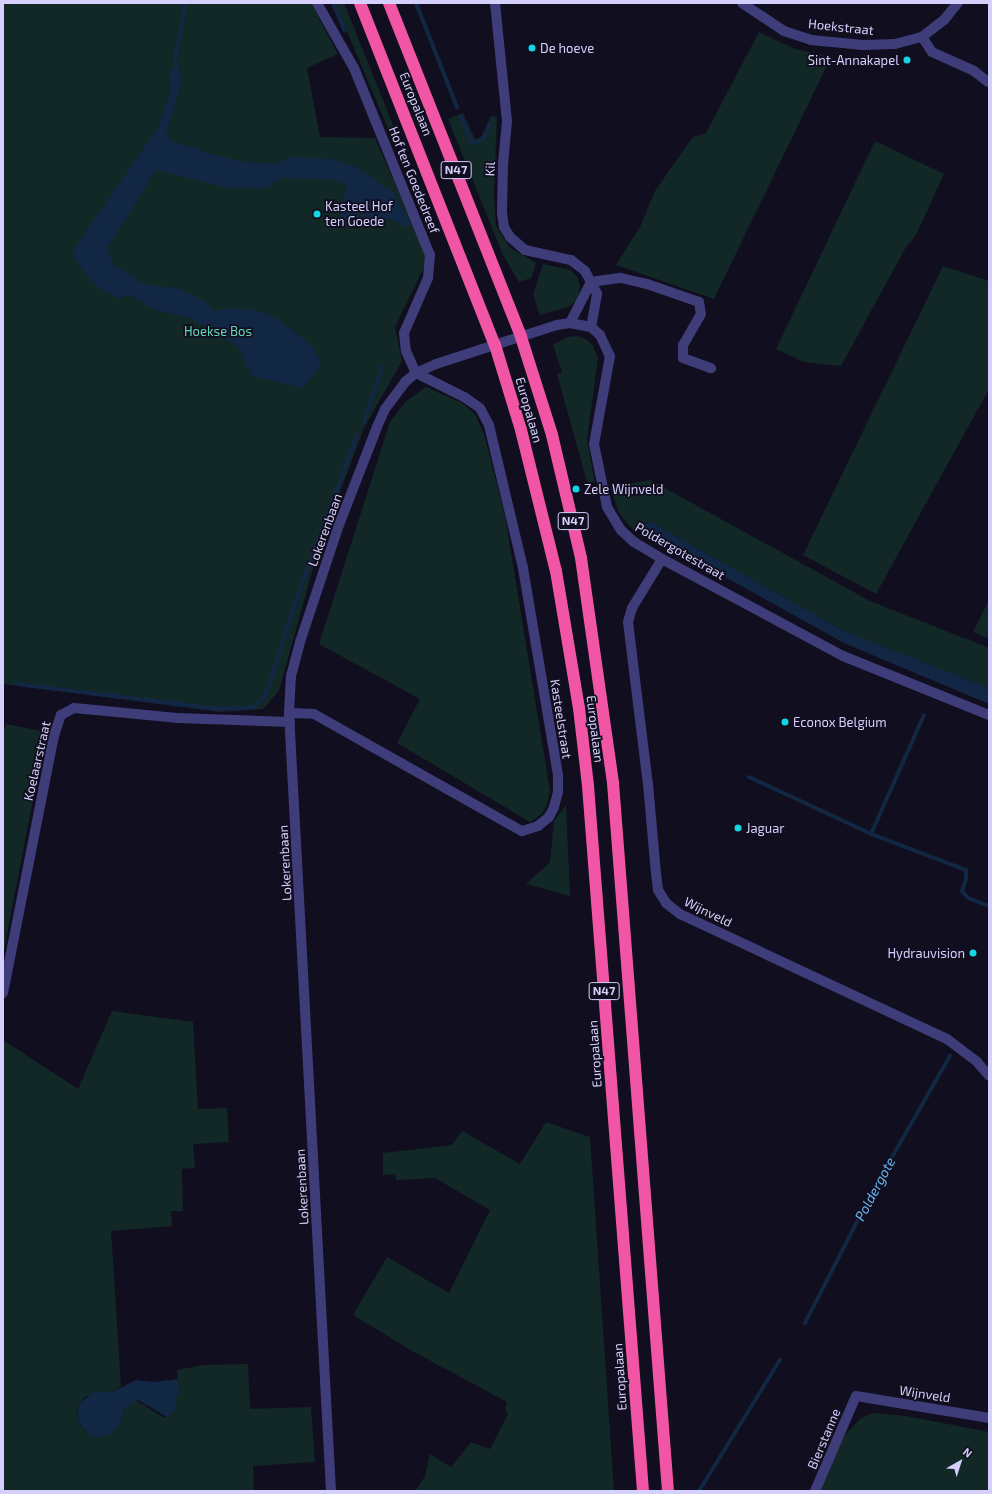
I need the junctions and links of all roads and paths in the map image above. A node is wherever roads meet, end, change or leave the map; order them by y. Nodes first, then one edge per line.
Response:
1 (317, 3) edge
2 (360, 3) edge
3 (389, 3) edge
4 (495, 3) edge
5 (742, 3) edge
6 (958, 3) edge
7 (922, 37) junction
8 (988, 82) edge
9 (591, 282) junction
10 (570, 323) junction
11 (591, 327) junction
12 (521, 337) junction
13 (495, 344) junction
14 (711, 368) dead end
15 (416, 374) junction
16 (662, 559) junction
17 (989, 715) edge
18 (290, 718) junction
19 (3, 993) edge
20 (989, 1076) edge
21 (856, 1396) joint
22 (989, 1418) edge
23 (331, 1491) edge
24 (643, 1491) edge
25 (668, 1491) edge
26 (815, 1491) edge

1 - 15 street, Hof ten Goededreef
2 - 13 highway, Europalaan / N47
3 - 12 highway, Europalaan / N47
4 - 9 street, Kil
5 - 7 street, Hoekstraat
6 - 7 street, Hoekstraat
7 - 8 street
9 - 10 street
9 - 11 street, Kil
9 - 14 street
10 - 11 street
10 - 12 street
11 - 16 street, Poldergotestraat
12 - 13 street, Lokerenbaan
12 - 25 highway, Europalaan / N47
13 - 15 street, Lokerenbaan
13 - 24 highway, Europalaan / N47
15 - 18 street, Lokerenbaan
15 - 18 street, Kasteelstraat
16 - 17 street, Poldergotestraat
16 - 20 street, Wijnveld
18 - 19 street, Koelaarstraat
18 - 23 street, Lokerenbaan
21 - 22 street, Wijnveld
21 - 26 street, Bierstanne

